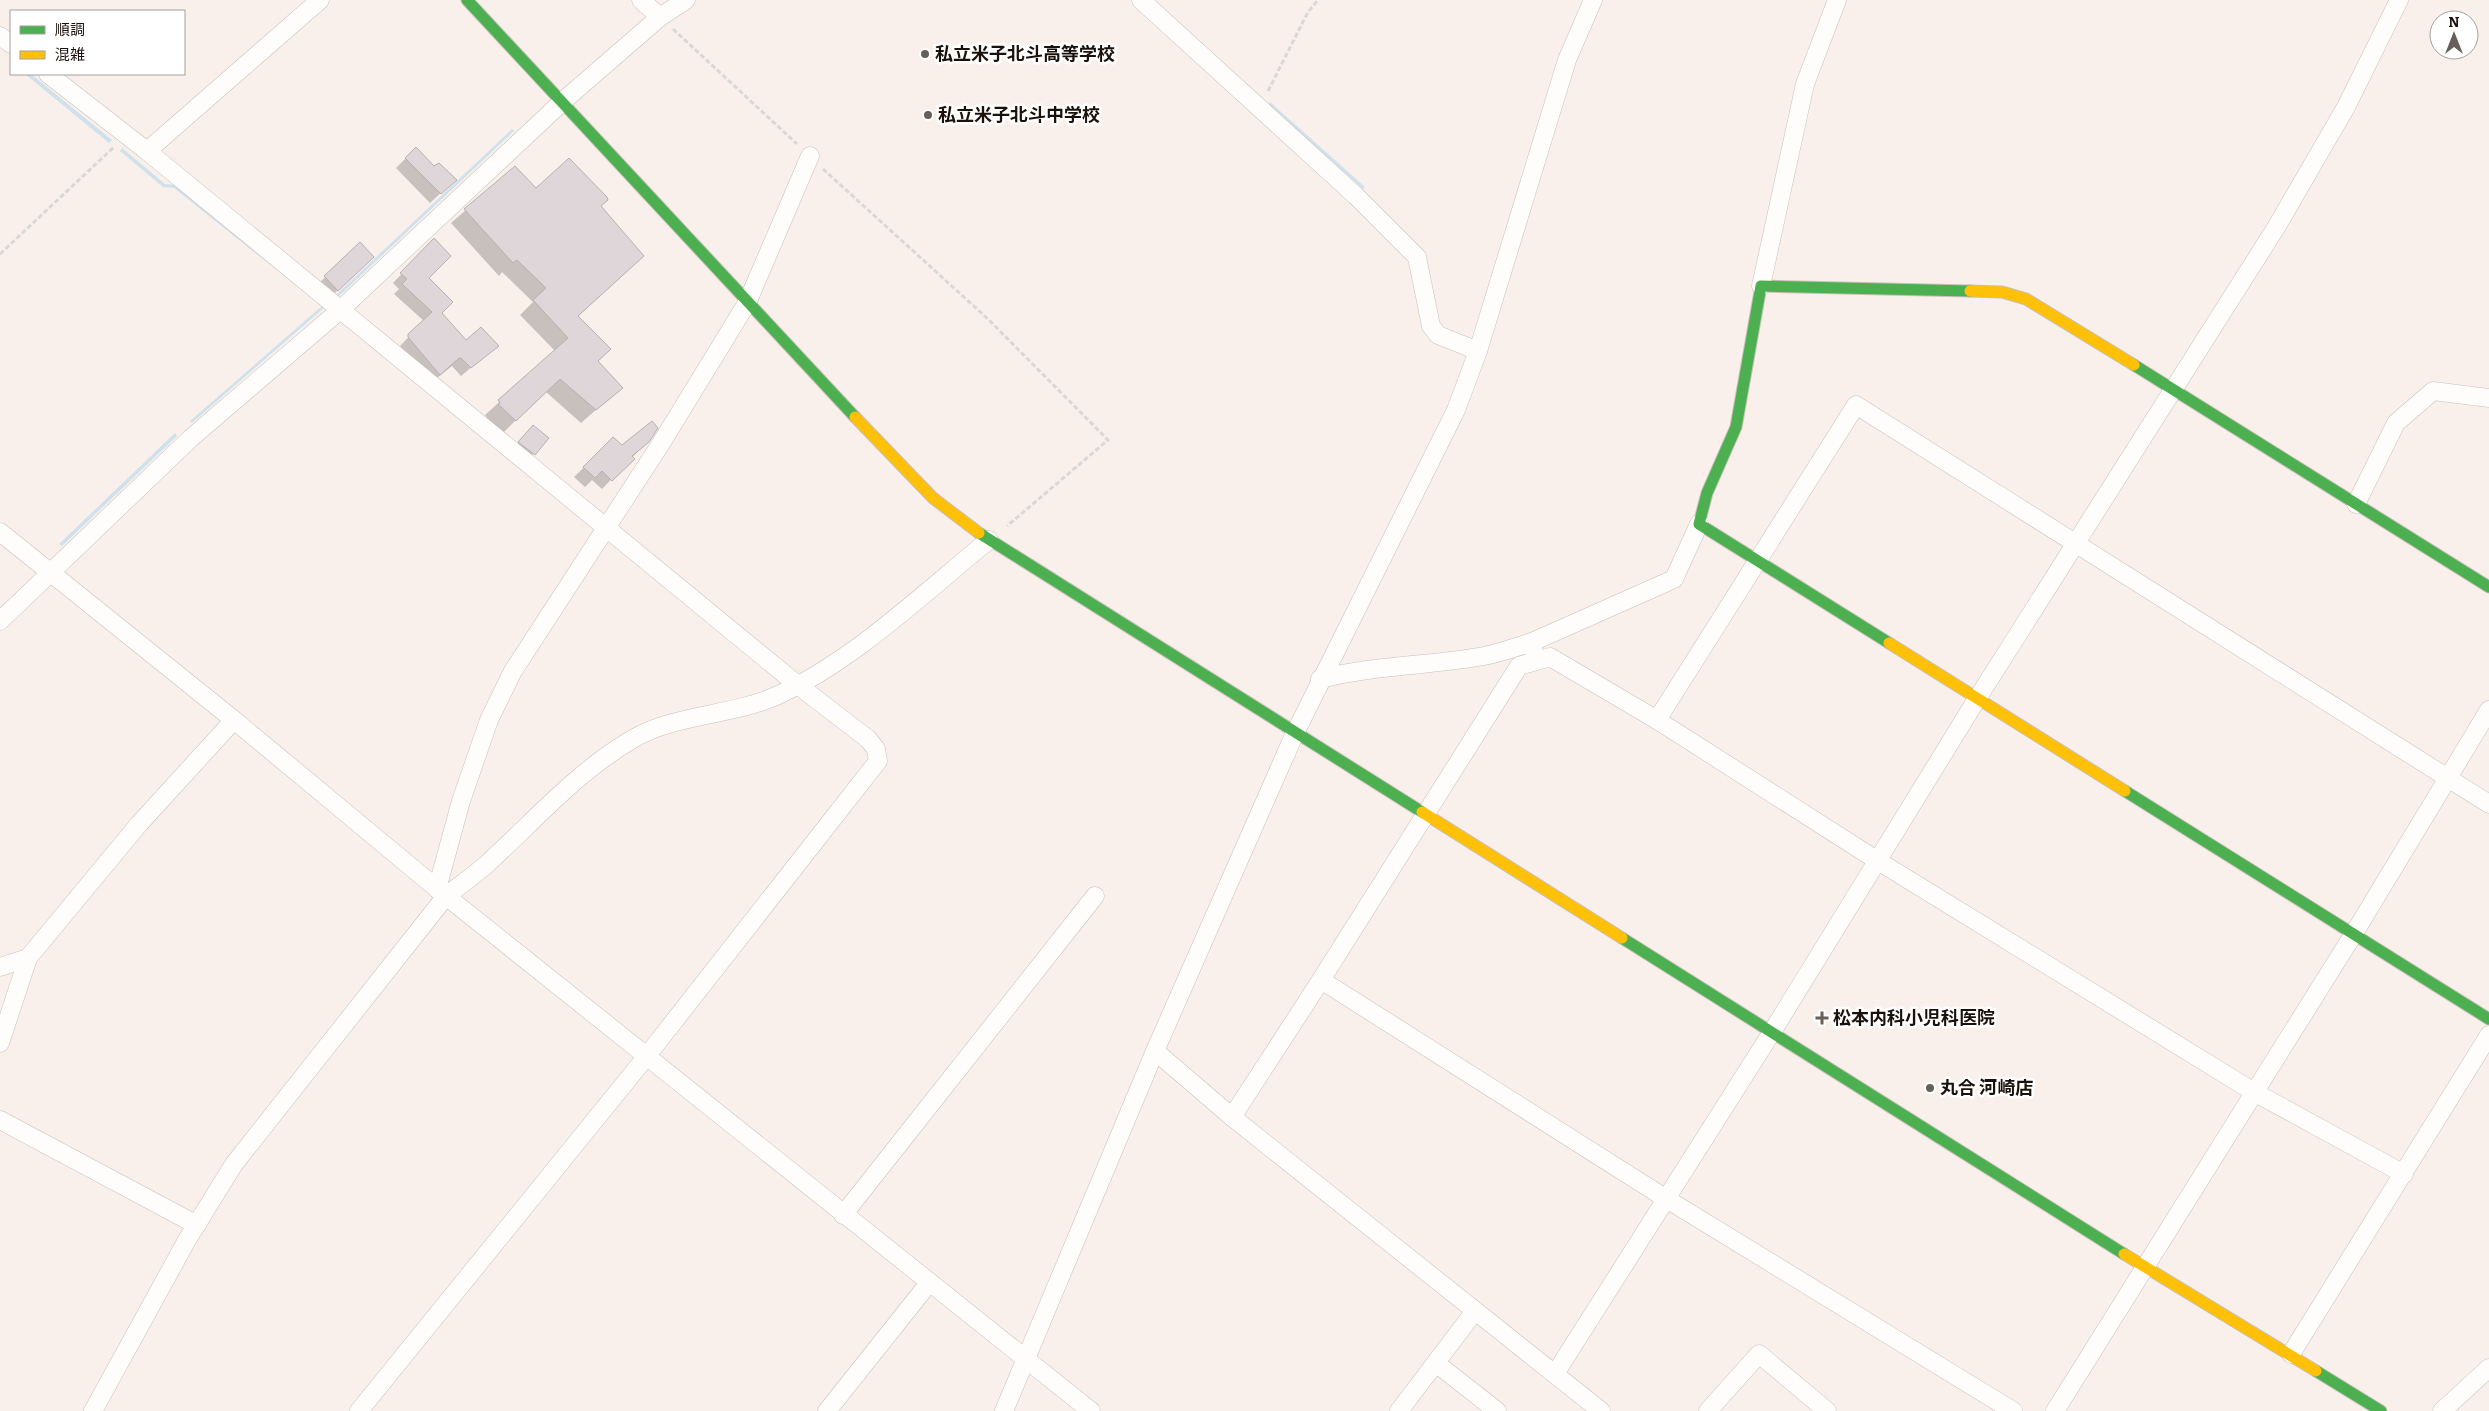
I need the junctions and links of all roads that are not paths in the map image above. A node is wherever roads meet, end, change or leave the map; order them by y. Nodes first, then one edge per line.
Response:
1 (320, 0) edge
2 (467, 0) edge
3 (641, 0) edge
4 (686, 0) edge
5 (1141, 0) edge
6 (1593, 0) edge
7 (1836, 0) edge
8 (2399, 0) edge
9 (660, 17) junction
10 (49, 75) edge
11 (562, 102) junction
12 (146, 151) junction
13 (810, 156) road end
14 (1761, 286) junction
15 (748, 303) junction
16 (339, 310) junction
17 (1478, 351) junction
18 (2174, 392) junction
19 (2489, 398) edge
20 (2356, 504) junction
21 (1698, 524) junction
22 (607, 528) junction
23 (0, 532) edge
24 (989, 540) junction
25 (2076, 544) junction
26 (1757, 561) junction
27 (50, 572) junction
28 (2489, 587) edge
29 (0, 621) edge
30 (1532, 642) junction
31 (1536, 661) junction
32 (1320, 680) junction
33 (798, 686) junction
34 (1976, 700) junction
35 (2489, 710) edge
36 (234, 720) junction
37 (1657, 720) junction
38 (1295, 733) junction
39 (2446, 778) junction
40 (2489, 804) edge
41 (1424, 813) junction
42 (1878, 861) junction
43 (442, 892) junction
44 (1095, 896) dead end
45 (2353, 935) junction
46 (28, 958) junction
47 (0, 967) edge
48 (1322, 980) junction
49 (2489, 1019) edge
50 (1772, 1032) junction
51 (2489, 1035) edge
52 (0, 1043) edge
53 (1155, 1051) junction
54 (646, 1057) junction
55 (2254, 1092) junction
56 (1232, 1117) junction
57 (0, 1120) edge
58 (2404, 1174) junction
59 (1665, 1198) junction
60 (843, 1215) junction
61 (196, 1224) junction
62 (2144, 1266) junction
63 (929, 1283) junction
64 (1475, 1311) junction
65 (2291, 1354) junction
66 (1026, 1360) junction
67 (1437, 1364) junction
68 (2489, 1368) edge
69 (1555, 1374) junction
70 (93, 1411) edge
71 (359, 1411) edge
72 (827, 1411) edge
73 (1004, 1411) edge
74 (1091, 1411) edge
75 (1399, 1411) edge
76 (1498, 1411) edge
77 (1601, 1411) edge
78 (1708, 1411) edge
79 (1827, 1411) edge
80 (2013, 1411) edge
81 (2055, 1411) edge
82 (2381, 1411) edge
83 (2442, 1411) edge

1 - 12 street
2 - 11 street
3 - 9 street
4 - 9 street
5 - 17 street
6 - 17 street
7 - 14 street
8 - 18 street
9 - 11 street
10 - 12 street
11 - 15 street
11 - 16 street
12 - 16 street
13 - 15 street
14 - 18 street
14 - 21 street
15 - 22 street
15 - 24 street
16 - 22 street
16 - 27 street
17 - 32 street
18 - 20 street
18 - 25 street
19 - 20 street
20 - 28 street
21 - 26 street
21 - 30 street
22 - 33 street
22 - 43 street
23 - 27 street
24 - 33 street
24 - 38 street
25 - 26 street
25 - 34 street
25 - 39 street
26 - 34 street
26 - 37 street
27 - 29 street
27 - 36 street
30 - 31 street
30 - 32 street
31 - 37 street
31 - 41 street
32 - 38 street
33 - 43 street
33 - 54 street
34 - 42 street
34 - 45 street
35 - 39 street
36 - 43 street
36 - 46 street
37 - 42 street
38 - 41 street
38 - 53 street
39 - 40 street
39 - 45 street
41 - 48 street
41 - 50 street
42 - 50 street
42 - 55 street
43 - 54 street
43 - 61 street
44 - 60 street
45 - 49 street
45 - 55 street
46 - 47 street
46 - 52 street
48 - 56 street
48 - 59 street
50 - 59 street
50 - 62 street
51 - 58 street
53 - 56 street
53 - 66 street
54 - 60 street
54 - 71 street
55 - 58 street
55 - 62 street
56 - 64 street
57 - 61 street
58 - 65 street
59 - 69 street
59 - 80 street
60 - 63 street
61 - 70 street
62 - 65 street
62 - 81 street
63 - 66 street
63 - 72 street
64 - 67 street
64 - 69 street
65 - 82 street
66 - 73 street
66 - 74 street
67 - 75 street
67 - 76 street
68 - 83 street
69 - 77 street
78 - 79 street

